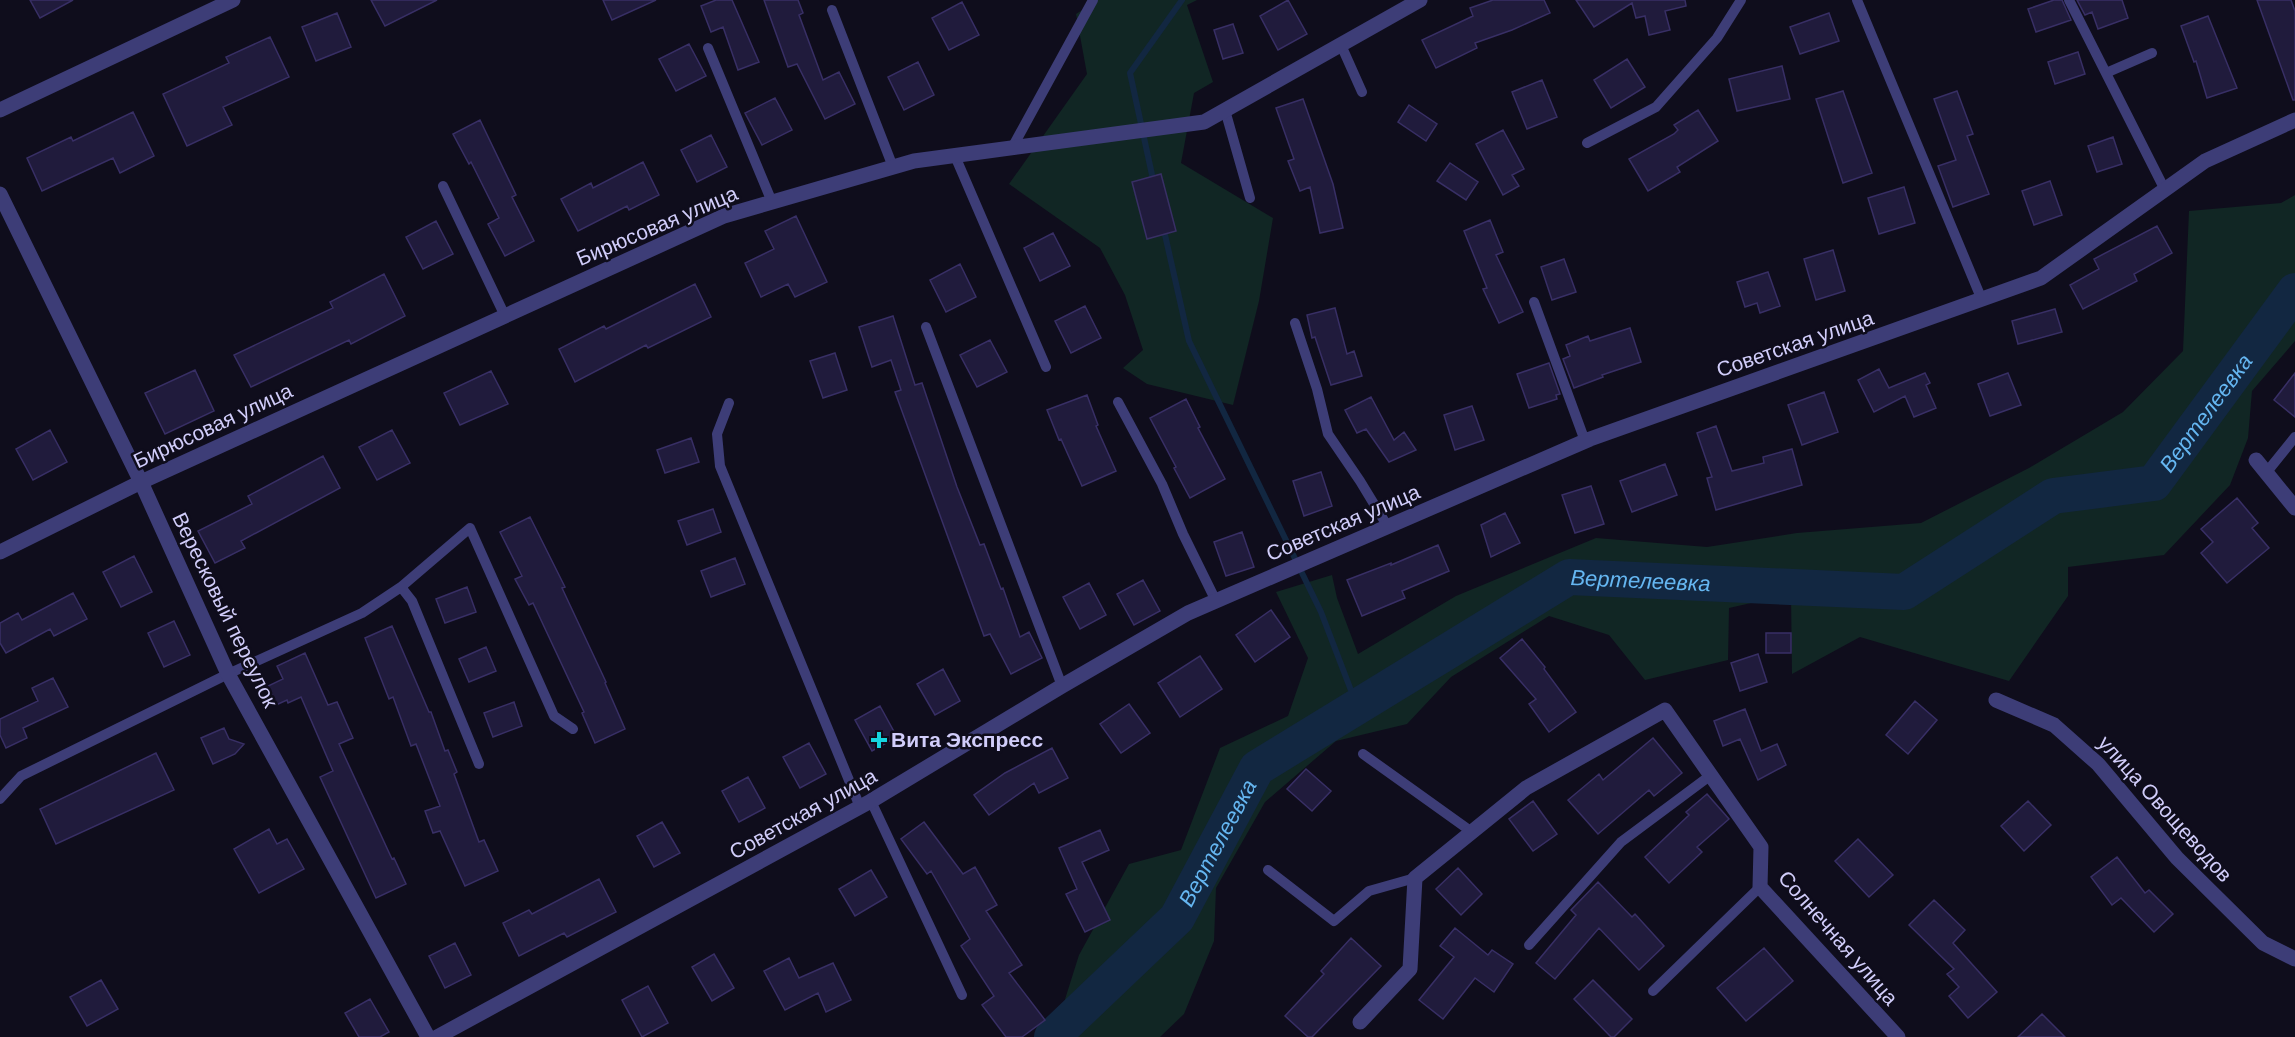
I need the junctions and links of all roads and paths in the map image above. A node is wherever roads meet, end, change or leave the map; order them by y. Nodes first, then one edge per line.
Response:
1 (233, 0) edge
2 (1093, 0) edge
3 (1420, 0) edge
4 (1741, 0) edge
5 (1857, 0) edge
6 (2069, 0) edge
7 (832, 10) dead end
8 (1341, 45) junction
9 (708, 48) dead end
10 (2152, 53) dead end
11 (2106, 73) junction
12 (1362, 92) dead end
13 (0, 110) edge
14 (1225, 110) junction
15 (2295, 120) edge
16 (1587, 143) dead end
17 (1012, 148) junction
18 (955, 156) junction
19 (893, 167) junction
20 (443, 186) dead end
21 (2165, 190) junction
22 (0, 194) edge
23 (1250, 198) dead end
24 (772, 202) junction
25 (1982, 300) junction
26 (1534, 302) dead end
27 (505, 316) junction
28 (1295, 323) dead end
29 (926, 327) dead end
30 (1046, 367) dead end
31 (729, 402) dead end
32 (1118, 402) dead end
33 (2295, 437) edge
34 (1585, 441) junction
35 (2256, 460) dead end
36 (2266, 473) junction
37 (141, 482) junction
38 (2295, 508) edge
39 (1388, 527) junction
40 (0, 552) edge
41 (401, 587) junction
42 (1216, 601) junction
43 (228, 675) junction
44 (1062, 686) junction
45 (1996, 700) dead end
46 (573, 729) dead end
47 (1363, 754) dead end
48 (479, 764) dead end
49 (1711, 775) junction
50 (0, 799) edge
51 (866, 804) junction
52 (1472, 832) junction
53 (1268, 870) dead end
54 (1415, 878) junction
55 (1760, 887) junction
56 (1529, 945) dead end
57 (2295, 958) edge
58 (1653, 991) dead end
59 (962, 995) dead end
60 (1360, 1022) dead end
61 (428, 1037) edge
62 (437, 1037) edge
63 (1898, 1037) edge

1 - 13 street
2 - 17 lane
3 - 8 street, Бирюсовая улица
4 - 16 lane
5 - 25 lane
6 - 11 lane
7 - 19 lane
8 - 12 lane
8 - 14 street, Бирюсовая улица
9 - 24 lane
10 - 11 lane
11 - 21 lane
14 - 17 street, Бирюсовая улица
14 - 23 lane
15 - 21 street, Советская улица
17 - 18 street, Бирюсовая улица
18 - 19 street, Бирюсовая улица
18 - 30 lane
19 - 24 street, Бирюсовая улица
20 - 27 lane
21 - 25 street, Советская улица
22 - 37 street, Вересковый переулок
24 - 27 street, Бирюсовая улица
25 - 34 street, Советская улица
26 - 34 lane
27 - 37 street, Бирюсовая улица
28 - 39 lane
29 - 44 lane
31 - 51 lane
32 - 42 lane
33 - 36 lane
34 - 39 street, Советская улица
35 - 36 street
36 - 38 street
37 - 40 street, Бирюсовая улица
37 - 43 street, Вересковый переулок
39 - 42 street, Советская улица
41 - 43 lane
41 - 46 lane
41 - 48 lane
42 - 44 street, Советская улица
43 - 50 lane
43 - 61 street, Вересковый переулок
44 - 51 street, Советская улица
45 - 57 street, улица Овощеводов
47 - 52 lane
49 - 52 street, Солнечная улица
49 - 55 street, Солнечная улица
49 - 56 lane
51 - 59 lane
51 - 62 street, Советская улица
52 - 54 street, Солнечная улица
53 - 54 lane
54 - 60 street
55 - 58 lane
55 - 63 street, Солнечная улица

